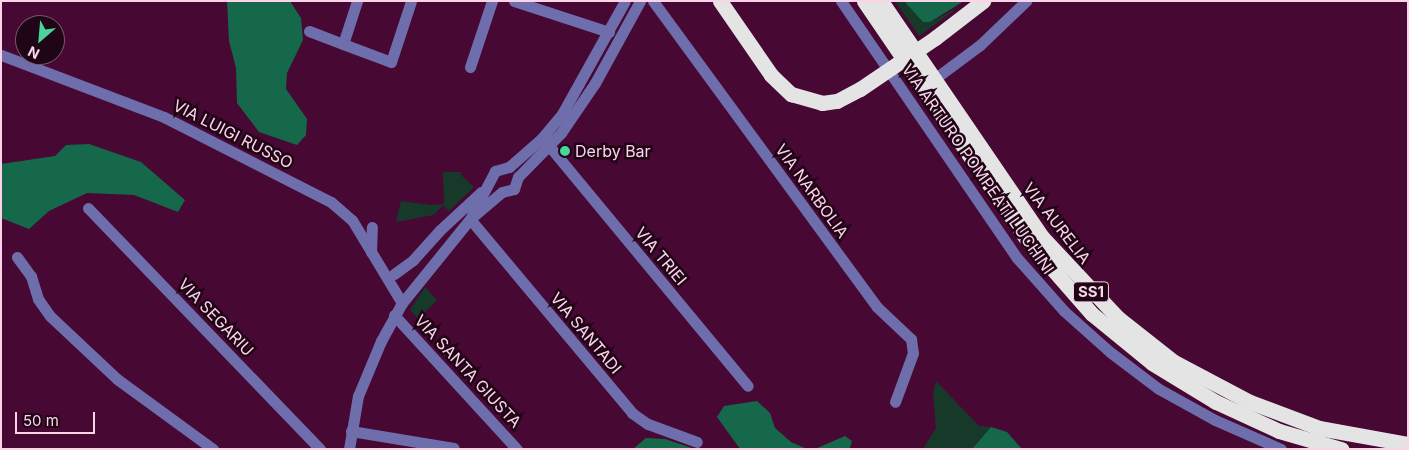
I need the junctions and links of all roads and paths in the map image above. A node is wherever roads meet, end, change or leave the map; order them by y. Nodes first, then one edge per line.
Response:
1 (357, 1) edge
2 (412, 1) edge
3 (492, 1) edge
4 (514, 1) edge
5 (625, 1) edge
6 (640, 1) edge
7 (654, 1) edge
8 (720, 1) edge
9 (842, 1) edge
10 (864, 1) edge
11 (881, 1) edge
12 (983, 1) edge
13 (1026, 1) edge
14 (309, 31) dead end
15 (609, 32) junction
16 (343, 44) junction
17 (1, 55) edge
18 (470, 66) dead end
19 (933, 80) junction
20 (550, 147) junction
21 (509, 167) junction
22 (518, 177) junction
23 (490, 184) junction
24 (502, 192) junction
25 (88, 208) dead end
26 (470, 219) junction
27 (372, 227) dead end
28 (371, 252) junction
29 (17, 257) dead end
30 (398, 261) dead end
31 (391, 278) junction
32 (402, 303) junction
33 (394, 315) junction
34 (748, 386) dead end
35 (895, 402) dead end
36 (351, 431) junction
37 (697, 442) dead end
38 (1408, 444) edge
39 (454, 448) edge
40 (213, 449) edge
41 (320, 449) edge
42 (349, 449) edge
43 (517, 449) edge
44 (1281, 449) edge
45 (1341, 449) edge

1 - 16 street
2 - 16 street
3 - 18 street
4 - 15 street
5 - 15 street
6 - 20 street
7 - 35 street, VIA NARBOLIA
8 - 12 highway, bridge
9 - 44 street, VIA ARTURO POMPEATI LUCHINI
10 - 45 highway, VIA AURELIA / SS1
11 - 19 highway, VIA AURELIA / SS1
13 - 19 street
14 - 16 street
15 - 21 street
17 - 28 street, VIA LUIGI RUSSO
19 - 38 highway, VIA AURELIA / SS1
20 - 22 street
20 - 34 street, VIA TRIEI
21 - 22 street
21 - 23 street
22 - 24 street
23 - 24 street
23 - 26 street
23 - 31 street
24 - 26 street
25 - 41 street, VIA SEGARIU
26 - 32 street
26 - 37 street, VIA SANTADI
27 - 28 street
28 - 31 street, VIA LUIGI RUSSO
29 - 40 street
30 - 31 street
31 - 32 street, VIA LUIGI RUSSO
32 - 33 street
33 - 36 street
33 - 43 street, VIA SANTA GIUSTA
36 - 39 street
36 - 42 street

